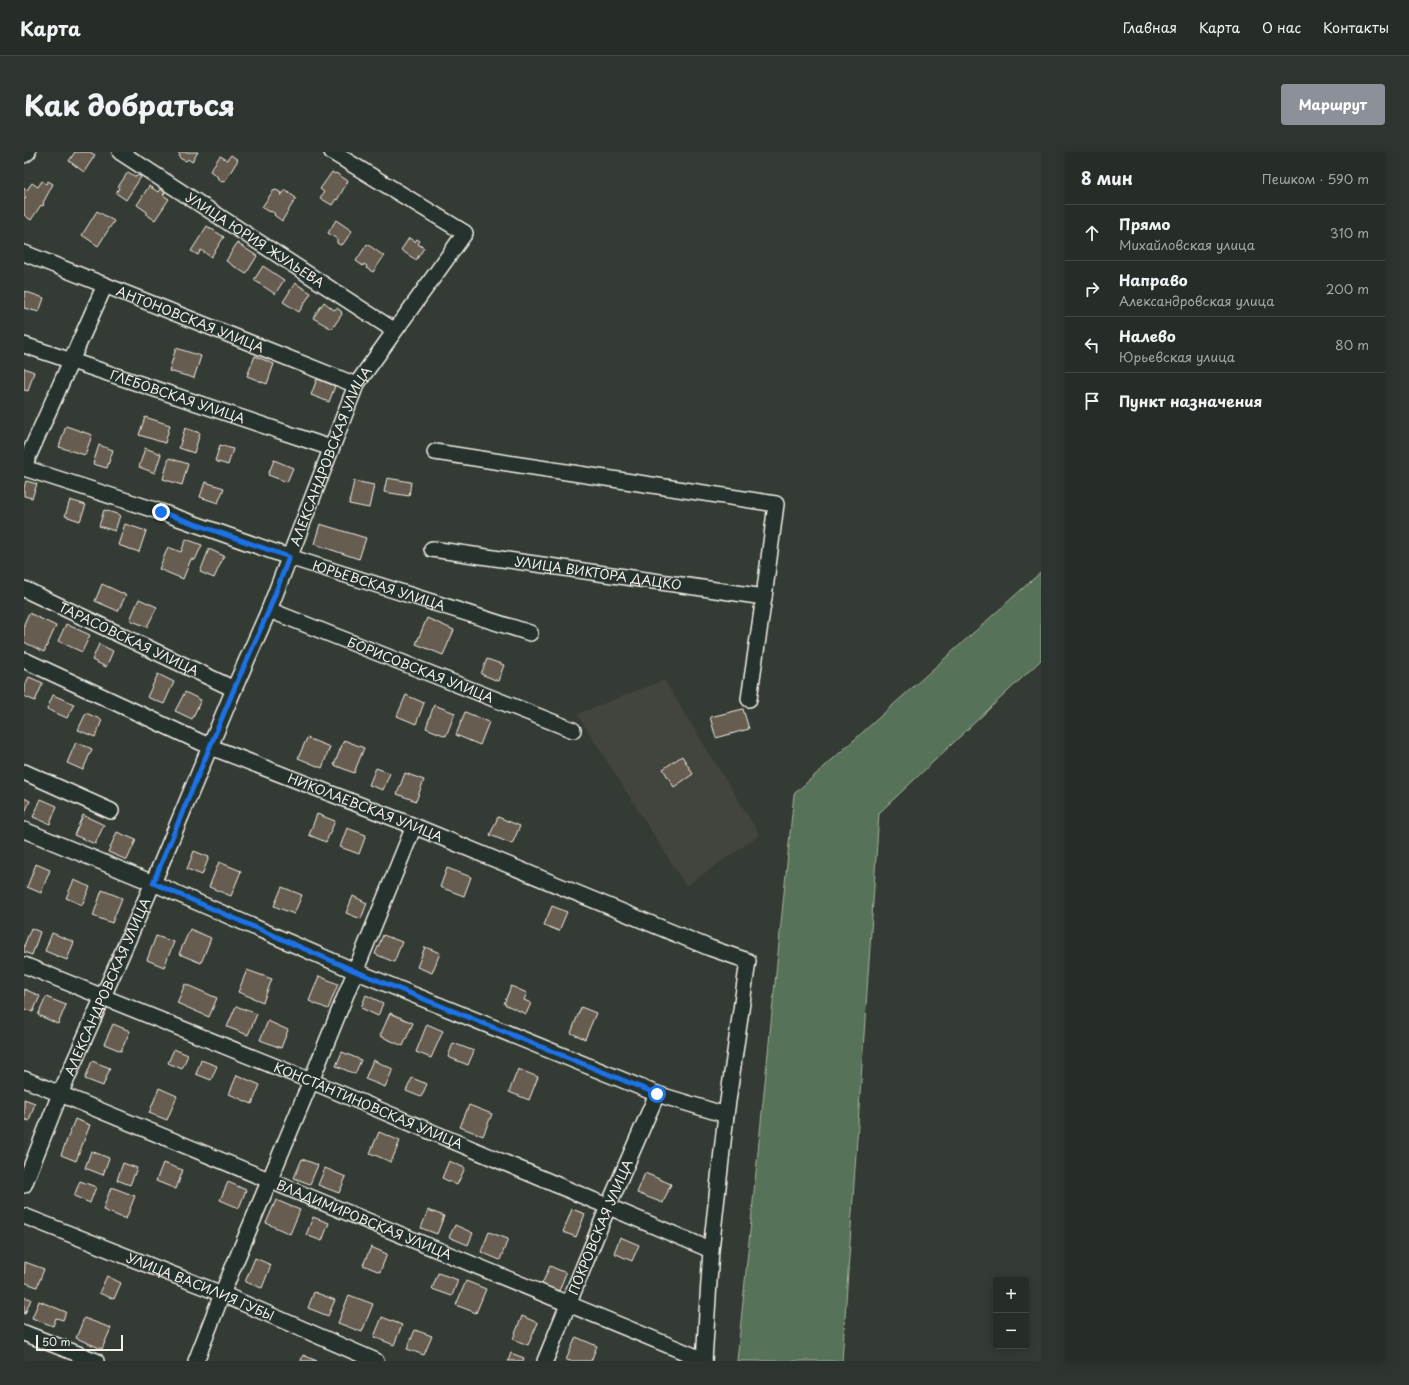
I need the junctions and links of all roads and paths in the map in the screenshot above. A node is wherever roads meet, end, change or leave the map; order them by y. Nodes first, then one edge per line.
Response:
1 (28, 152) edge
2 (120, 152) edge
3 (332, 152) edge
4 (24, 155) edge
5 (24, 253) edge
6 (104, 285) junction
7 (390, 327) dead end
8 (24, 344) edge
9 (70, 361) junction
10 (356, 385) junction
11 (331, 448) junction
12 (435, 452) dead end
13 (24, 467) edge
14 (432, 549) dead end
15 (289, 557) junction
16 (24, 590) edge
17 (764, 597) junction
18 (269, 610) junction
19 (530, 633) dead end
20 (24, 660) edge
21 (234, 689) junction
22 (749, 699) dead end
23 (573, 730) dead end
24 (211, 746) junction
25 (24, 772) edge
26 (111, 810) dead end
27 (414, 826) junction
28 (24, 830) edge
29 (153, 883) junction
30 (24, 965) edge
31 (355, 971) junction
32 (102, 996) junction
33 (24, 1079) edge
34 (311, 1081) junction
35 (60, 1094) junction
36 (657, 1094) junction
37 (726, 1115) junction
38 (269, 1180) junction
39 (24, 1185) edge
40 (608, 1207) junction
41 (24, 1216) edge
42 (711, 1250) junction
43 (222, 1294) junction
44 (568, 1303) junction
45 (24, 1332) edge
46 (704, 1360) edge
47 (96, 1361) edge
48 (196, 1361) edge
49 (376, 1361) edge
50 (545, 1361) edge

1 - 4 street
2 - 7 street, УЛИЦА ЮРИЯ ЖУЛЬЕВА
3 - 10 street, АЛЕКСАНДРОВСКАЯ УЛИЦА
5 - 6 street, АНТОНОВСКАЯ УЛИЦА
6 - 9 street
6 - 10 street, АНТОНОВСКАЯ УЛИЦА
8 - 9 street, ГЛЕБОВСКАЯ УЛИЦА
9 - 11 street, ГЛЕБОВСКАЯ УЛИЦА
9 - 13 street
10 - 11 street, АЛЕКСАНДРОВСКАЯ УЛИЦА
11 - 15 street, АЛЕКСАНДРОВСКАЯ УЛИЦА
12 - 17 street
13 - 15 street, ЮРЬЕВСКАЯ УЛИЦА
14 - 17 street, УЛИЦА ВИКТОРА ДАЦКО
15 - 18 street, АЛЕКСАНДРОВСКАЯ УЛИЦА
15 - 19 street, ЮРЬЕВСКАЯ УЛИЦА
16 - 21 street, ТАРАСОВСКАЯ УЛИЦА
17 - 22 street
18 - 21 street, АЛЕКСАНДРОВСКАЯ УЛИЦА
18 - 23 street, БОРИСОВСКАЯ УЛИЦА
20 - 24 street, НИКОЛАЕВСКАЯ УЛИЦА
21 - 24 street, АЛЕКСАНДРОВСКАЯ УЛИЦА
24 - 27 street, НИКОЛАЕВСКАЯ УЛИЦА
24 - 29 street, АЛЕКСАНДРОВСКАЯ УЛИЦА
25 - 26 street
27 - 31 street
27 - 37 street, НИКОЛАЕВСКАЯ УЛИЦА
28 - 29 street
29 - 31 street
29 - 32 street, АЛЕКСАНДРОВСКАЯ УЛИЦА
30 - 32 street, КОНСТАНТИНОВСКАЯ УЛИЦА
31 - 34 street
31 - 36 street
32 - 34 street, КОНСТАНТИНОВСКАЯ УЛИЦА
32 - 35 street, АЛЕКСАНДРОВСКАЯ УЛИЦА
33 - 35 street, ВЛАДИМИРОВСКАЯ УЛИЦА
34 - 38 street
34 - 40 street, КОНСТАНТИНОВСКАЯ УЛИЦА
35 - 38 street, ВЛАДИМИРОВСКАЯ УЛИЦА
35 - 39 street, АЛЕКСАНДРОВСКАЯ УЛИЦА
36 - 37 street
36 - 40 street, ПОКРОВСКАЯ УЛИЦА
37 - 42 street
38 - 43 street
38 - 44 street, ВЛАДИМИРОВСКАЯ УЛИЦА
40 - 42 street, КОНСТАНТИНОВСКАЯ УЛИЦА
40 - 44 street, ПОКРОВСКАЯ УЛИЦА
41 - 43 street, УЛИЦА ВАСИЛИЯ ГУБЫ
42 - 46 street
43 - 48 street
43 - 49 street, УЛИЦА ВАСИЛИЯ ГУБЫ
44 - 46 street, ВЛАДИМИРОВСКАЯ УЛИЦА
44 - 50 street, ПОКРОВСКАЯ УЛИЦА
45 - 47 street

